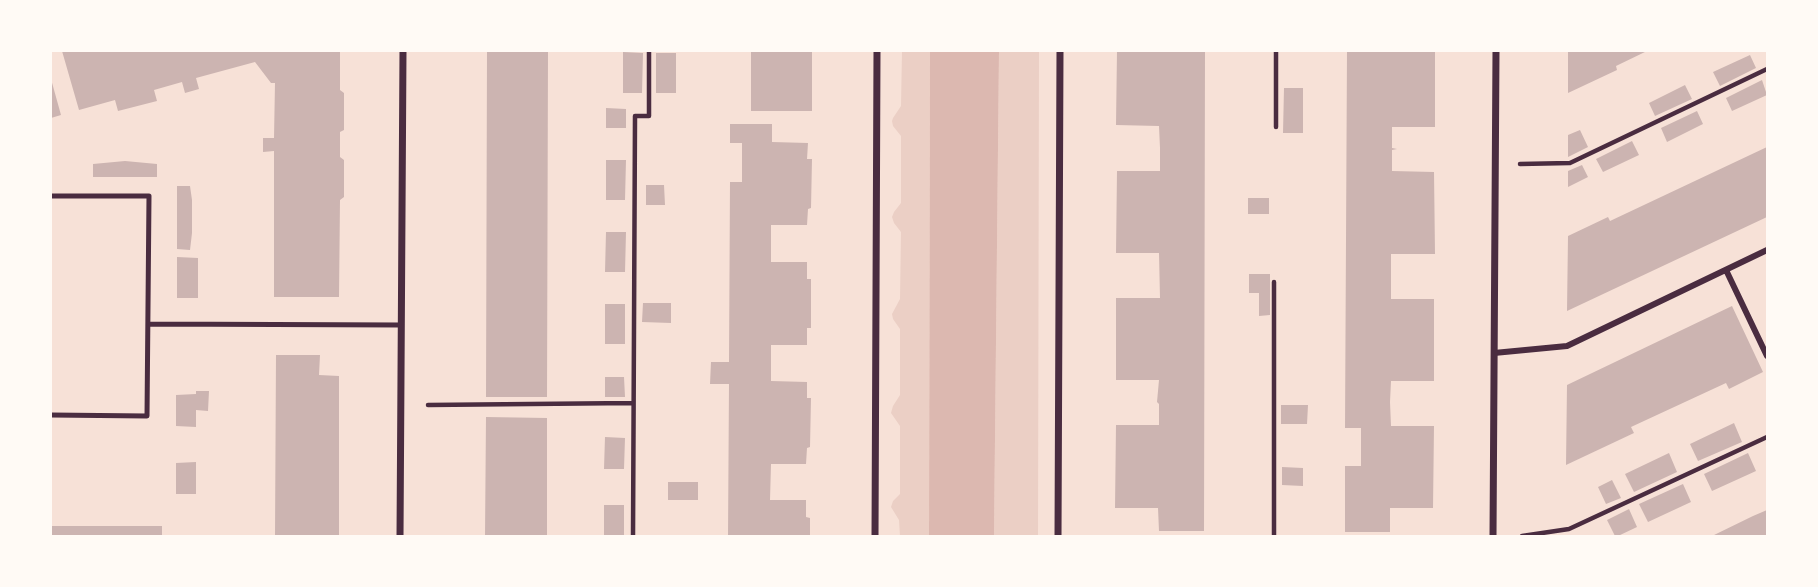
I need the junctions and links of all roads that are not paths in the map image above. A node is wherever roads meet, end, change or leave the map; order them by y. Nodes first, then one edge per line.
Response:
1 (403, 51) edge
2 (877, 51) edge
3 (1060, 51) edge
4 (1496, 51) edge
5 (51, 196) edge
6 (1767, 250) edge
7 (1726, 270) junction
8 (148, 324) junction
9 (401, 325) junction
10 (1494, 353) junction
11 (1767, 356) edge
12 (51, 415) edge
13 (400, 536) edge
14 (875, 536) edge
15 (1058, 536) edge
16 (1493, 536) edge

1 - 9 street
2 - 14 street
3 - 15 street
4 - 10 street
5 - 8 lane
6 - 7 street
7 - 10 street
7 - 11 street
8 - 9 lane
8 - 12 lane
9 - 13 street
10 - 16 street

